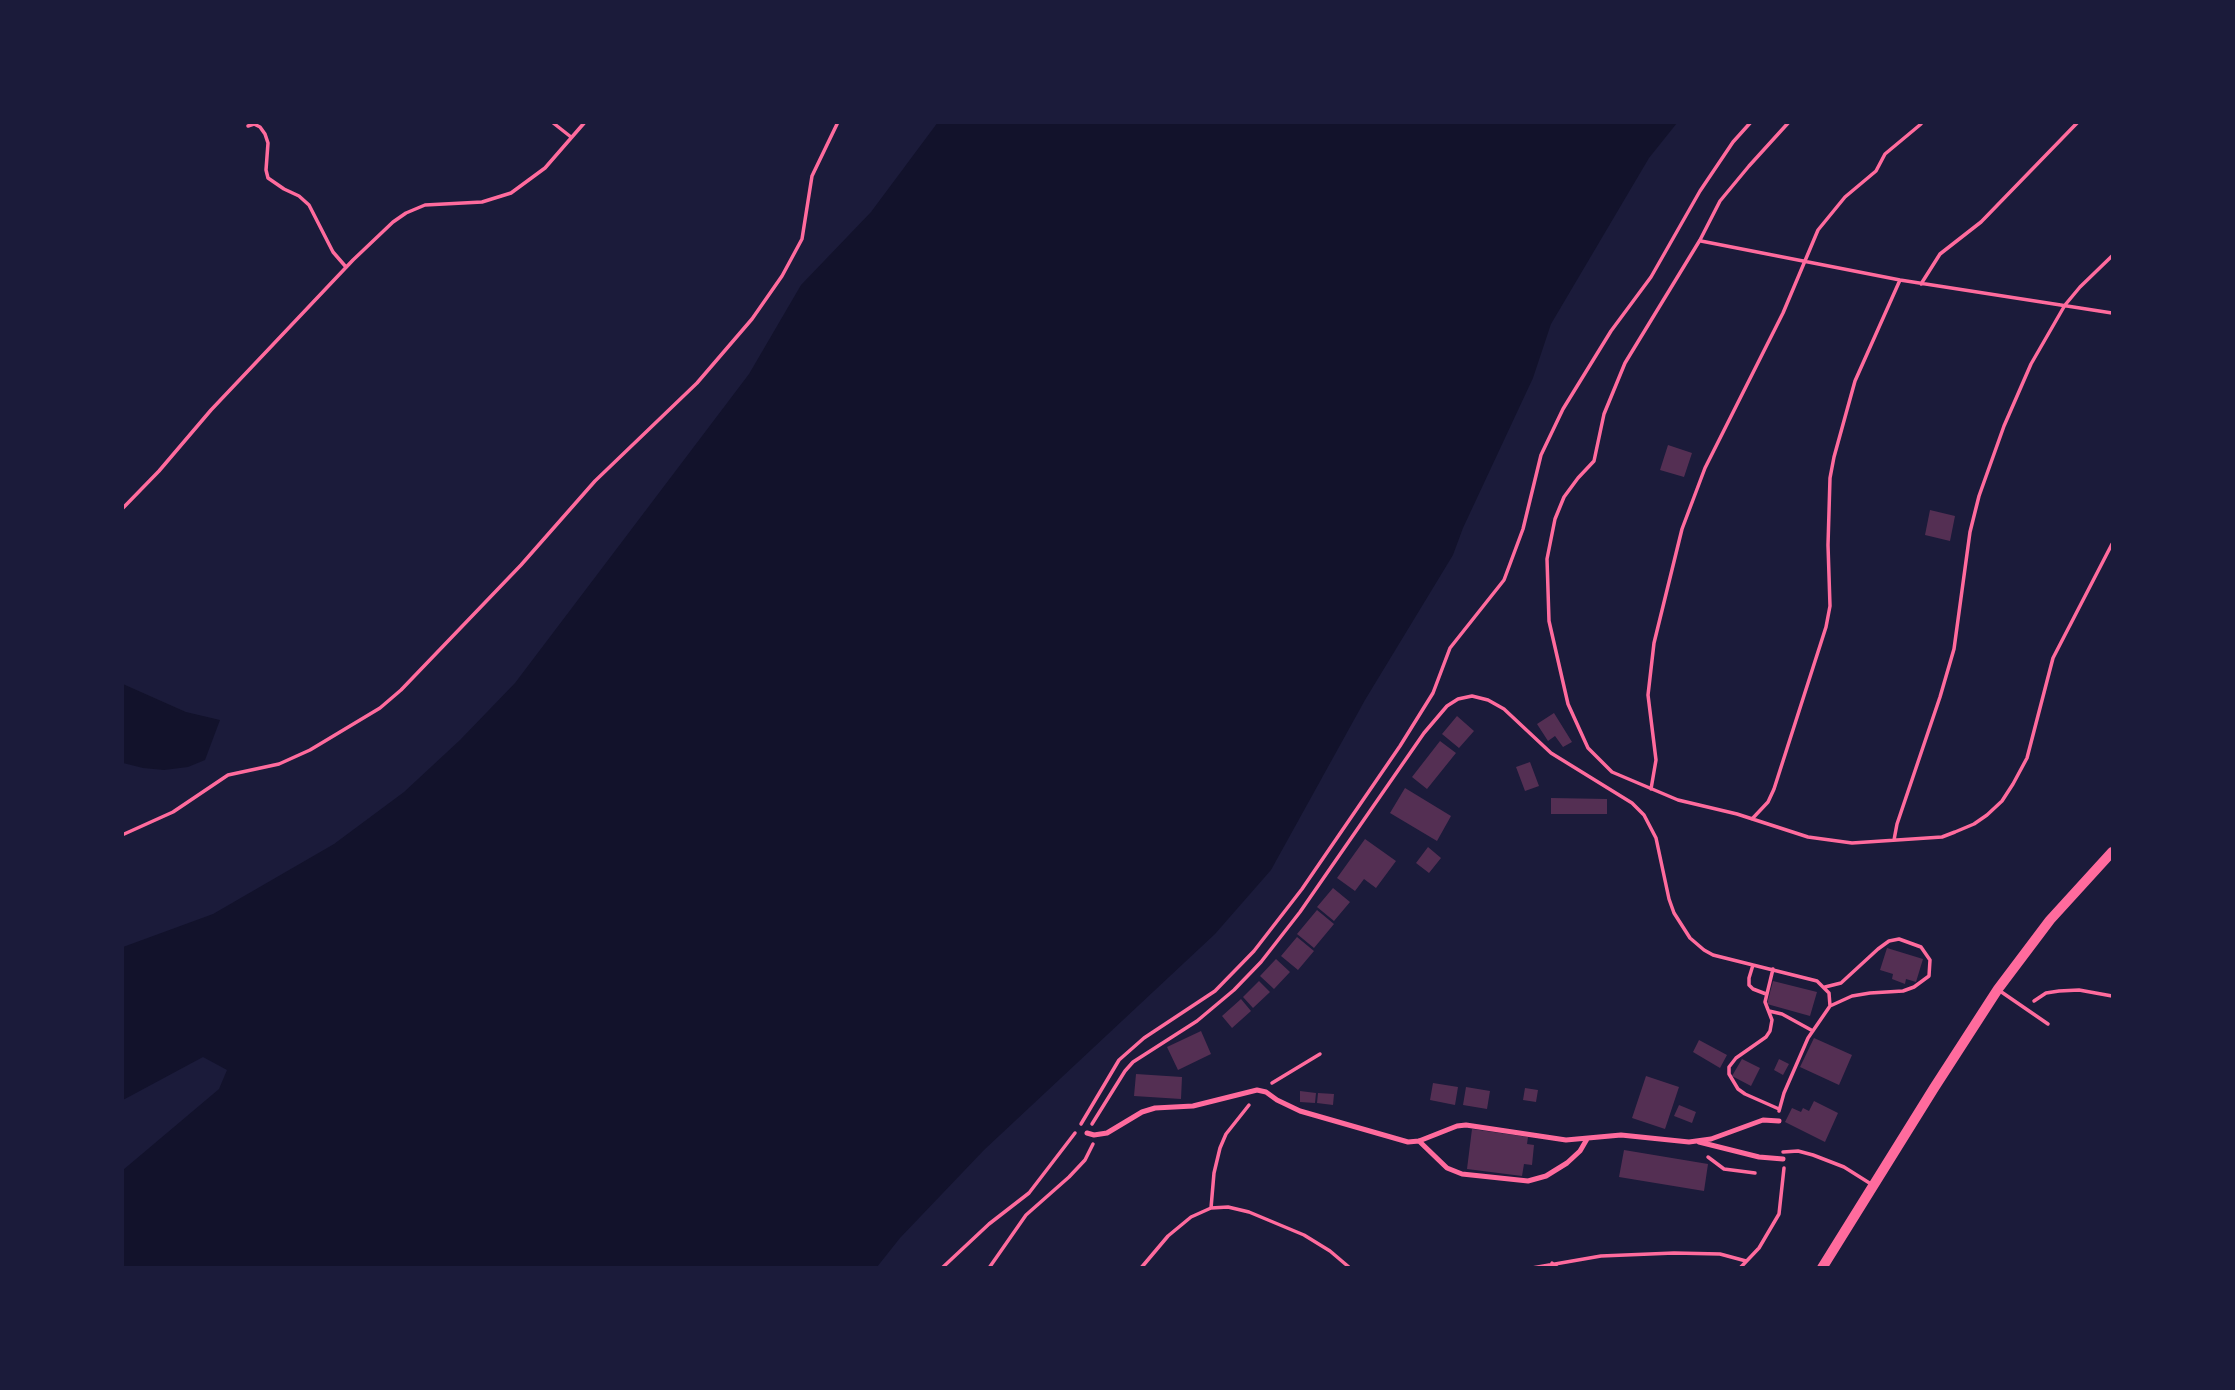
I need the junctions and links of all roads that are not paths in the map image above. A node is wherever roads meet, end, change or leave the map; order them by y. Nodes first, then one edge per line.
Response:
1 (1789, 122) edge
2 (2078, 122) edge
3 (1921, 124) edge
4 (1700, 240) junction
5 (2112, 256) edge
6 (1805, 261) junction
7 (1900, 281) junction
8 (1921, 284) junction
9 (2065, 305) junction
10 (2112, 313) edge
11 (2112, 544) edge
12 (1651, 789) junction
13 (1752, 819) junction
14 (1894, 840) junction
15 (2112, 852) edge
16 (1998, 989) junction
17 (2048, 1024) dead end
18 (1779, 1121) road end
19 (1087, 1133) road end
20 (1587, 1139) junction
21 (1419, 1141) junction
22 (1696, 1142) junction
23 (1783, 1152) dead end
24 (1783, 1159) road end
25 (1873, 1185) junction
26 (1822, 1268) edge

1 - 4 lane
2 - 8 lane
3 - 6 lane
4 - 6 lane
4 - 12 lane
5 - 9 lane
6 - 7 lane
6 - 12 lane
7 - 8 lane
7 - 13 lane
8 - 9 lane
9 - 10 lane
9 - 14 lane
11 - 14 lane
12 - 13 lane
13 - 14 lane
15 - 16 street
16 - 17 lane
16 - 25 street
18 - 22 street
19 - 21 street
20 - 21 street
20 - 21 street
20 - 22 street
22 - 24 street
23 - 25 lane
25 - 26 street

